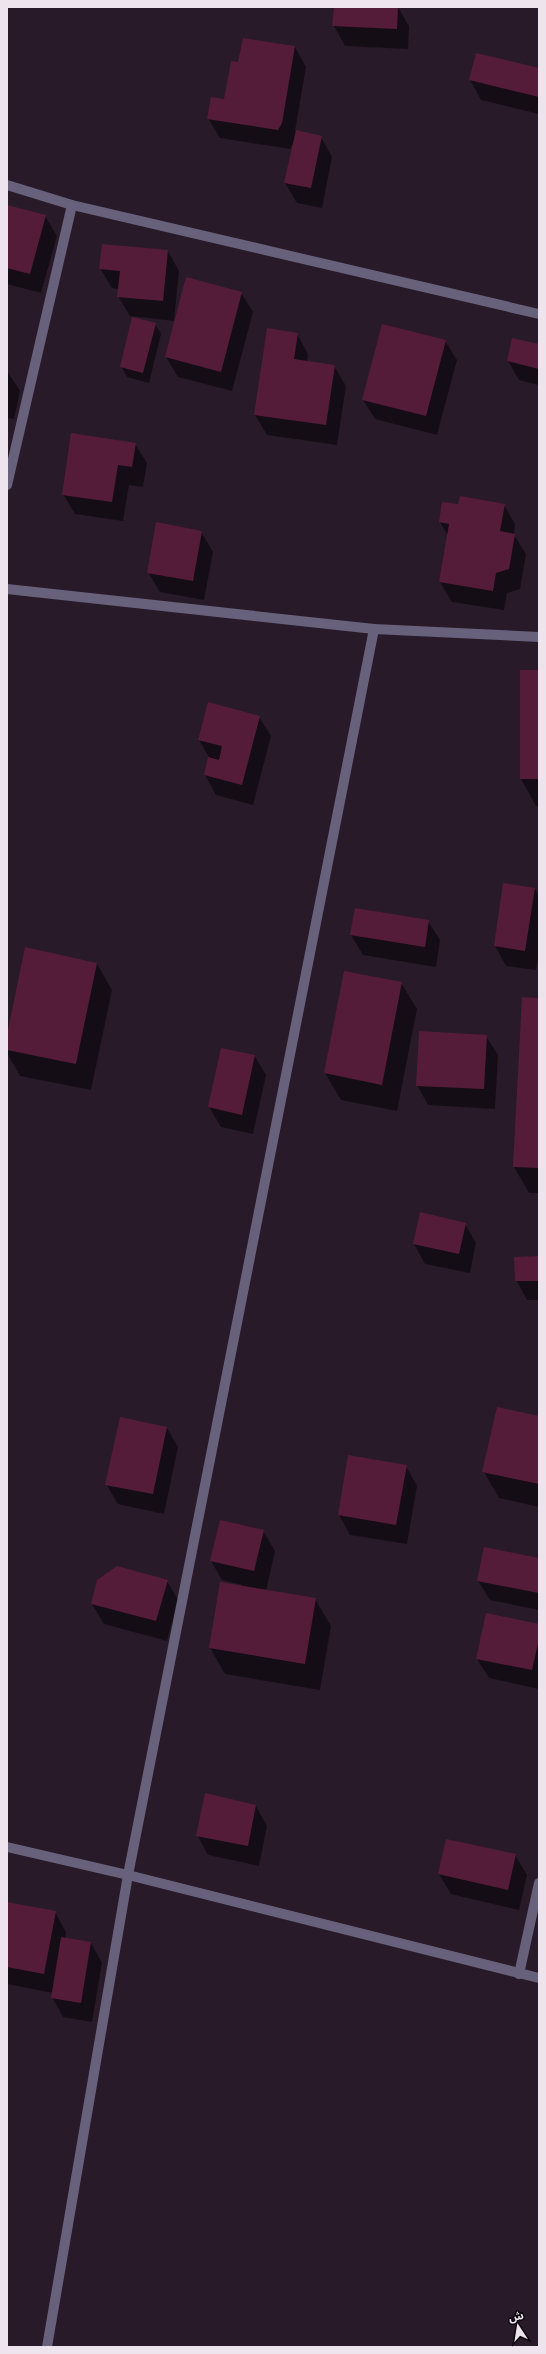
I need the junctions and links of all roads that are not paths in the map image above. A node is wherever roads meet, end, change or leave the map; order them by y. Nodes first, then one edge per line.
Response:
1 (7, 185) edge
2 (72, 205) junction
3 (539, 314) edge
4 (7, 485) edge
5 (7, 589) edge
6 (374, 629) junction
7 (539, 637) edge
8 (7, 1848) edge
9 (128, 1875) junction
10 (539, 1883) edge
11 (519, 1974) junction
12 (539, 1978) edge
13 (47, 2347) edge

1 - 2 street
2 - 3 street
2 - 4 street
5 - 6 street
6 - 7 street
6 - 9 street
8 - 9 street
9 - 11 street
9 - 13 street
10 - 11 street
11 - 12 street

